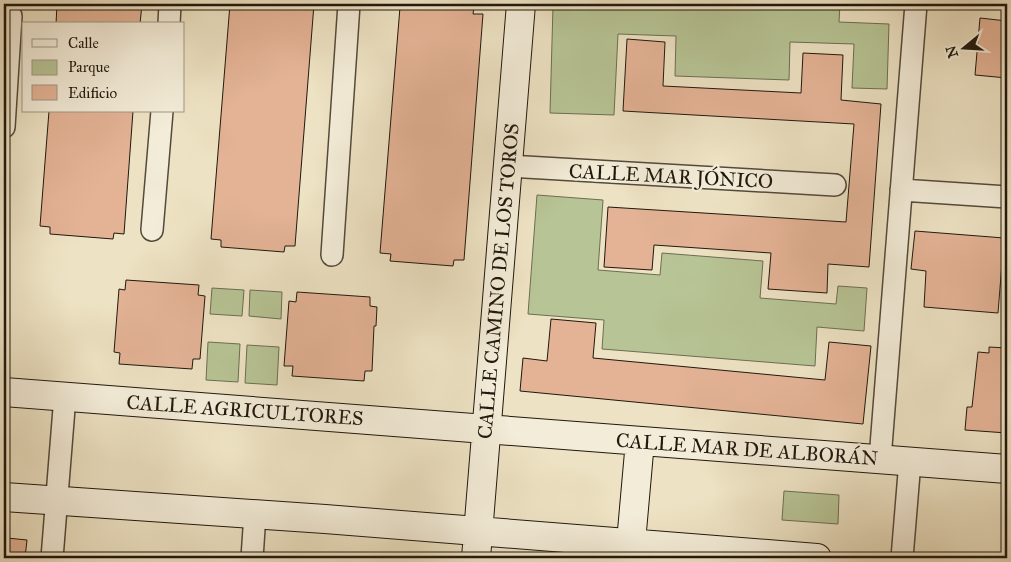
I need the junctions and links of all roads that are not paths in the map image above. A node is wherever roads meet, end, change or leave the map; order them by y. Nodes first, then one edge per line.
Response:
1 (170, 4) edge
2 (349, 4) edge
3 (521, 4) edge
4 (916, 4) edge
5 (11, 16) dead end
6 (168, 22) edge
7 (162, 112) edge
8 (4, 127) edge
9 (508, 166) junction
10 (835, 185) dead end
11 (901, 190) junction
12 (1007, 197) edge
13 (152, 230) dead end
14 (332, 255) dead end
15 (4, 392) edge
16 (65, 396) junction
17 (486, 429) junction
18 (640, 441) junction
19 (880, 459) junction
20 (910, 461) junction
21 (1007, 469) edge
22 (4, 497) edge
23 (56, 501) junction
24 (255, 514) junction
25 (478, 530) junction
26 (631, 542) junction
27 (707, 553) edge
28 (52, 558) edge
29 (252, 558) edge
30 (476, 558) edge
31 (817, 558) edge
32 (902, 558) edge

1 - 6 street
2 - 14 street
3 - 9 street, CALLE CAMINO DE LOS TOROS
4 - 11 street
5 - 8 street
7 - 13 street
9 - 10 street, CALLE MAR JÓNICO
9 - 17 street, CALLE CAMINO DE LOS TOROS
11 - 12 street
11 - 19 street
15 - 16 street, CALLE AGRICULTORES
16 - 17 street, CALLE AGRICULTORES
16 - 23 street
17 - 18 street, CALLE MAR DE ALBORÁN
17 - 25 street, CALLE CAMINO DE LOS TOROS
18 - 19 street, CALLE MAR DE ALBORÁN
18 - 26 street
19 - 20 street, CALLE MAR DE ALBORÁN
20 - 21 street, CALLE MAR DE ALBORÁN
20 - 32 street
22 - 23 street
23 - 24 street
23 - 28 street
24 - 25 street
24 - 29 street
25 - 26 street
25 - 30 street, CALLE CAMINO DE LOS TOROS
26 - 27 street
27 - 31 street

